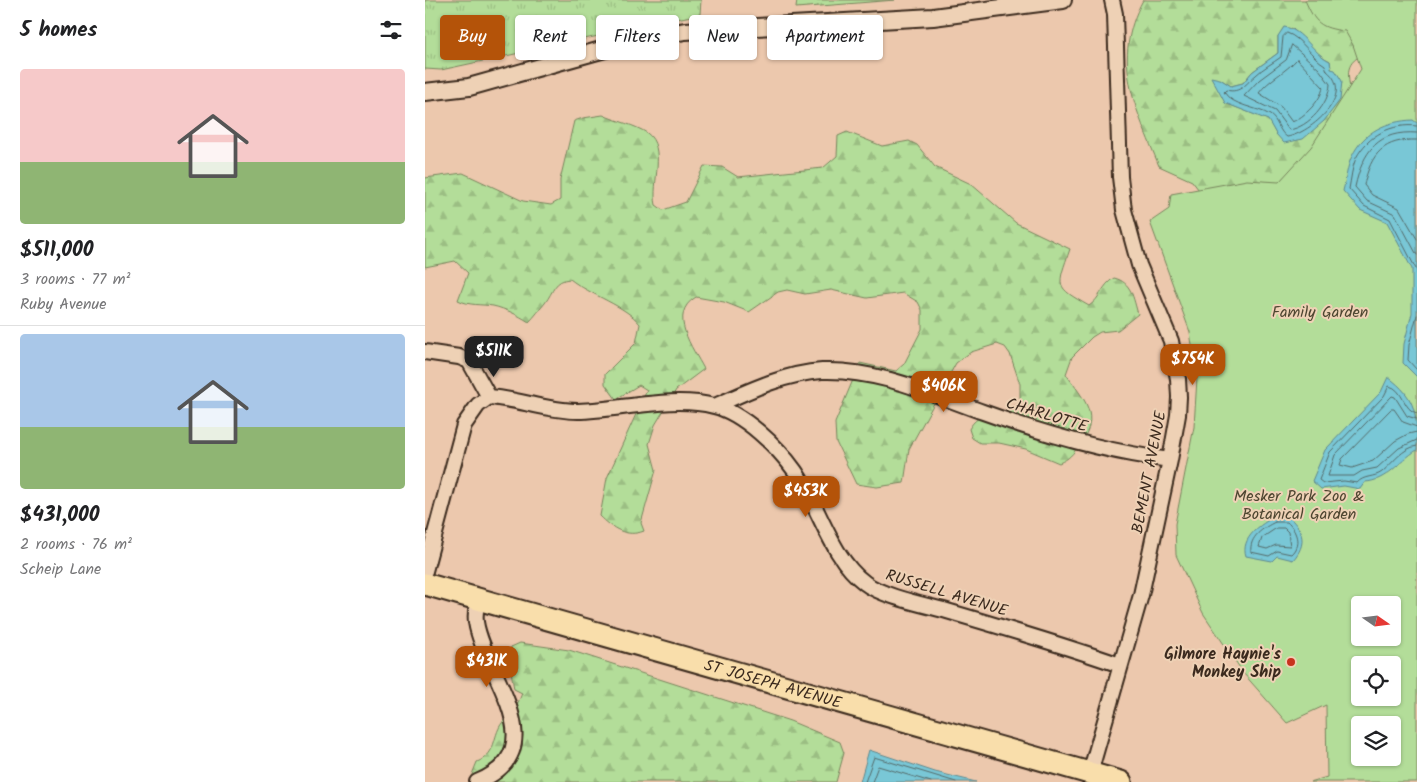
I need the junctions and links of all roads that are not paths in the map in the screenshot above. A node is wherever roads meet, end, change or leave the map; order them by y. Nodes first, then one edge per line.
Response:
1 (1063, 0) edge
2 (1112, 0) edge
3 (425, 92) edge
4 (425, 352) edge
5 (489, 397) junction
6 (715, 406) junction
7 (1170, 460) junction
8 (425, 571) edge
9 (425, 584) edge
10 (478, 599) junction
11 (1120, 664) junction
12 (1090, 772) junction
13 (477, 782) edge
14 (1121, 782) edge

1 - 3 street
2 - 7 street, BEMENT AVENUE
4 - 5 street
5 - 6 street, RUSSELL AVENUE
5 - 8 street
6 - 7 street, CHARLOTTE
6 - 11 street, RUSSELL AVENUE
7 - 11 street, BEMENT AVENUE
9 - 10 main road, ST JOSEPH AVENUE
10 - 12 main road, ST JOSEPH AVENUE
10 - 13 street
11 - 12 street, BEMENT AVENUE
12 - 14 main road, ST JOSEPH AVENUE

